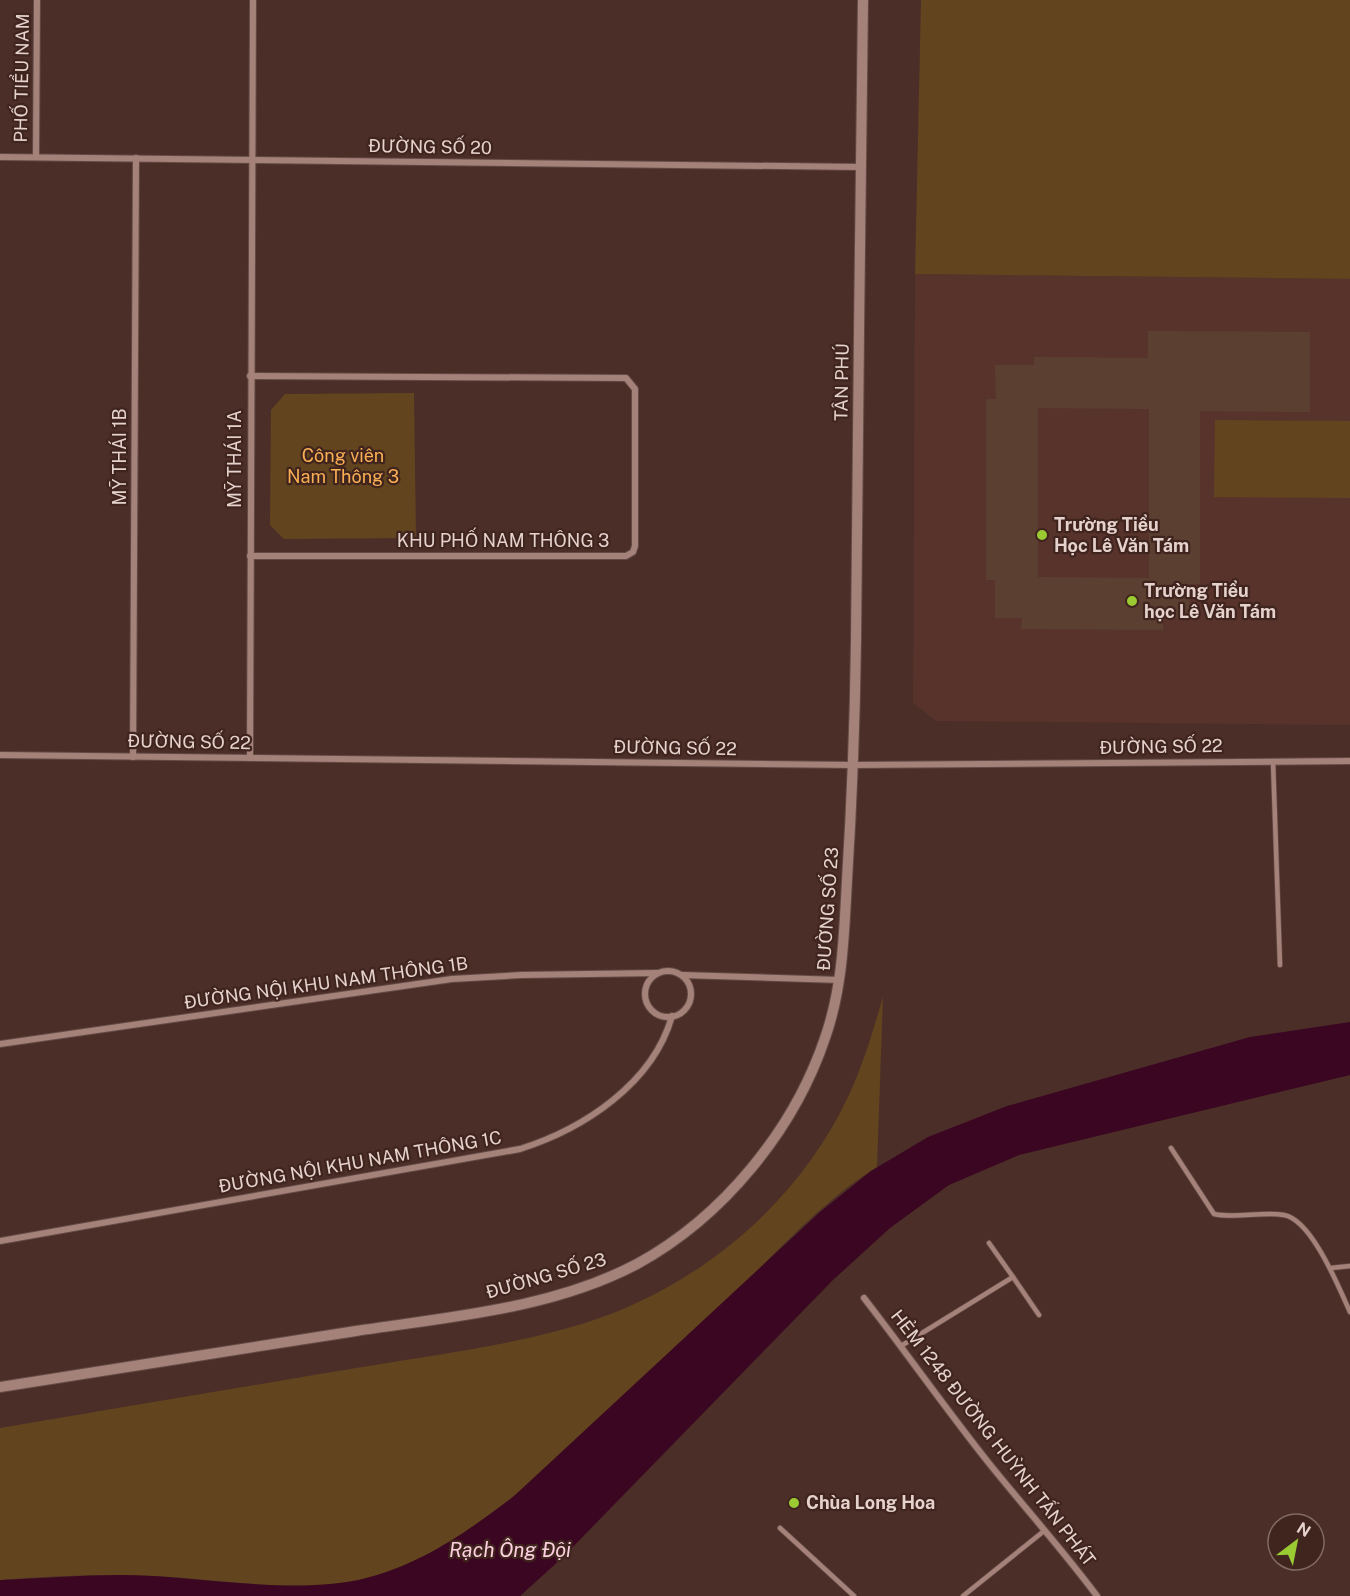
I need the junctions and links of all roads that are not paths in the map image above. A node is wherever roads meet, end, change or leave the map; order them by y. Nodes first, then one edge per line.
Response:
1 (38, 0) edge
2 (253, 0) edge
3 (863, 0) edge
4 (0, 156) edge
5 (36, 157) junction
6 (136, 158) junction
7 (251, 160) junction
8 (861, 167) junction
9 (250, 376) junction
10 (250, 556) junction
11 (0, 756) edge
12 (133, 757) junction
13 (250, 758) junction
14 (1273, 761) junction
15 (1350, 761) edge
16 (854, 765) junction
17 (1280, 966) dead end
18 (657, 973) junction
19 (682, 975) junction
20 (840, 980) junction
21 (672, 1016) junction
22 (0, 1044) edge
23 (1171, 1148) dead end
24 (0, 1241) edge
25 (989, 1243) dead end
26 (1350, 1266) edge
27 (1331, 1268) junction
28 (1013, 1277) junction
29 (864, 1298) dead end
30 (1350, 1312) edge
31 (1039, 1315) dead end
32 (900, 1346) junction
33 (0, 1387) edge
34 (780, 1528) dead end
35 (1044, 1531) junction
36 (854, 1596) edge
37 (963, 1596) edge
38 (1097, 1596) edge

1 - 5 street, PHỐ TIỂU NAM
2 - 7 street, MỸ THÁI 1A
3 - 8 street, TÂN PHÚ
4 - 5 street, ĐƯỜNG SỐ 20
5 - 6 street, ĐƯỜNG SỐ 20
6 - 7 street, ĐƯỜNG SỐ 20
6 - 12 street, MỸ THÁI 1B
7 - 8 street, ĐƯỜNG SỐ 20
7 - 9 street, MỸ THÁI 1A
8 - 16 street, TÂN PHÚ
9 - 10 street, MỸ THÁI 1A
9 - 10 street, KHU PHỐ NAM THÔNG 3
10 - 13 street, MỸ THÁI 1A
11 - 12 street, ĐƯỜNG SỐ 22
12 - 13 street, ĐƯỜNG SỐ 22
13 - 16 street, ĐƯỜNG SỐ 22
14 - 15 street, ĐƯỜNG SỐ 22
14 - 16 street, ĐƯỜNG SỐ 22
14 - 17 lane
16 - 20 street, ĐƯỜNG SỐ 23
18 - 19 street
18 - 21 street
18 - 22 street, ĐƯỜNG NỘI KHU NAM THÔNG 1B
19 - 20 street
19 - 21 street
20 - 33 street, ĐƯỜNG SỐ 23
21 - 24 street, ĐƯỜNG NỘI KHU NAM THÔNG 1C
23 - 27 lane
25 - 28 lane
26 - 27 lane
27 - 30 lane
28 - 31 lane
28 - 32 lane
29 - 32 street, HẺM 1248 ĐƯỜNG HUỲNH TẤN PHÁT
32 - 35 street, HẺM 1248 ĐƯỜNG HUỲNH TẤN PHÁT
34 - 36 lane
35 - 37 lane
35 - 38 street, HẺM 1248 ĐƯỜNG HUỲNH TẤN PHÁT

